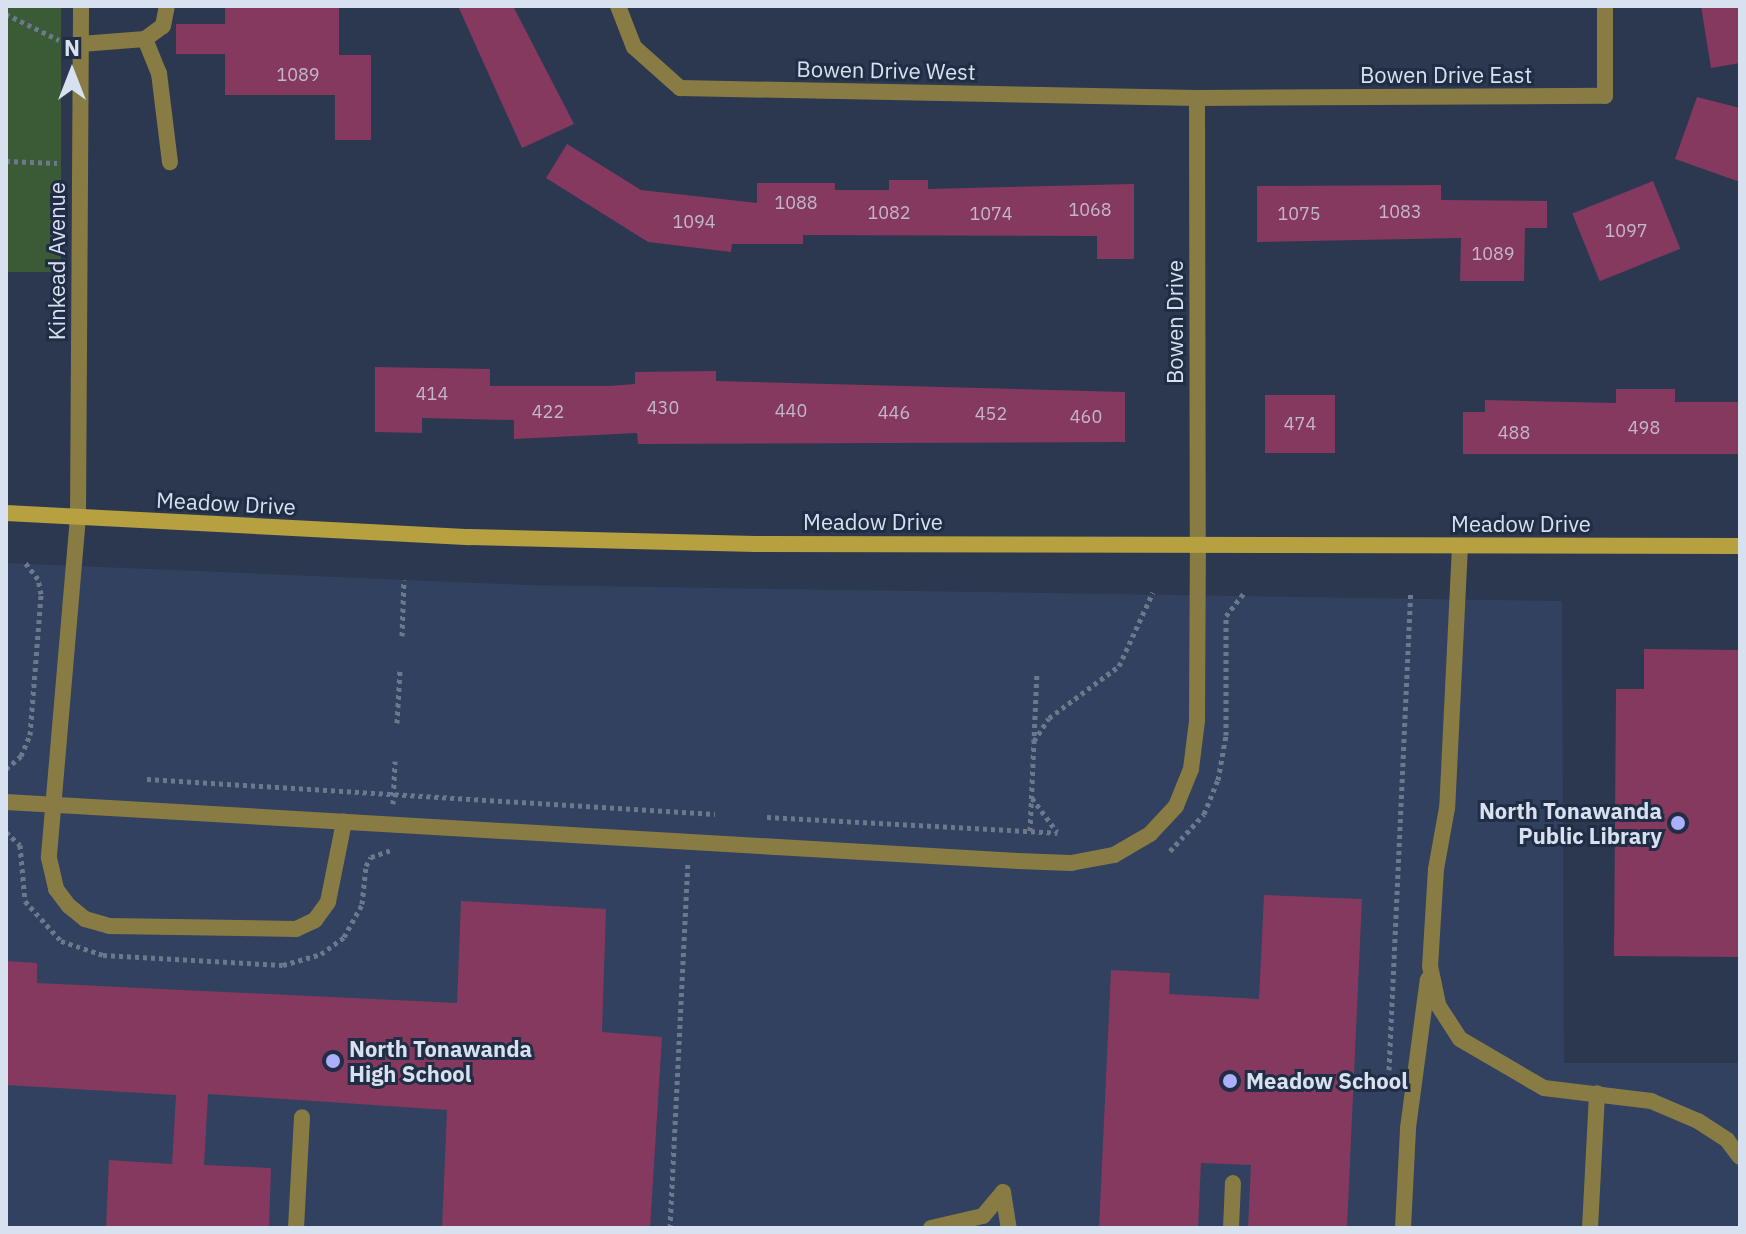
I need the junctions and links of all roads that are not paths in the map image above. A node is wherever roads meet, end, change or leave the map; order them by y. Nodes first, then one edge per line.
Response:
1 (81, 6) edge
2 (167, 6) edge
3 (618, 6) edge
4 (1605, 6) edge
5 (145, 39) junction
6 (81, 44) junction
7 (1197, 98) junction
8 (170, 162) dead end
9 (6, 513) edge
10 (78, 517) junction
11 (1198, 545) junction
12 (1460, 546) junction
13 (1740, 546) edge
14 (6, 802) edge
15 (53, 807) junction
16 (344, 822) junction
17 (1430, 966) junction
18 (1597, 1093) junction
19 (302, 1117) dead end
20 (1740, 1157) edge
21 (1233, 1183) dead end
22 (296, 1228) edge
23 (931, 1228) edge
24 (1009, 1228) edge
25 (1231, 1228) edge
26 (1403, 1228) edge
27 (1590, 1228) edge

1 - 6 street, Kinkead Avenue
2 - 5 street
3 - 7 street, Bowen Drive West
4 - 7 street, Bowen Drive East
5 - 6 street
5 - 8 street
6 - 10 street, Kinkead Avenue
7 - 11 street, Bowen Drive
9 - 10 street, Meadow Drive
10 - 11 street, Meadow Drive
10 - 15 street, Kinkead Avenue
11 - 12 street, Meadow Drive
11 - 16 street, Bowen Drive
12 - 13 street, Meadow Drive
12 - 17 street
14 - 15 street, Bowen Drive
15 - 16 street, Bowen Drive
15 - 16 street, Kinkead Avenue
17 - 18 street
17 - 26 street
18 - 20 street
18 - 27 street
19 - 22 street
21 - 25 street
23 - 24 street

